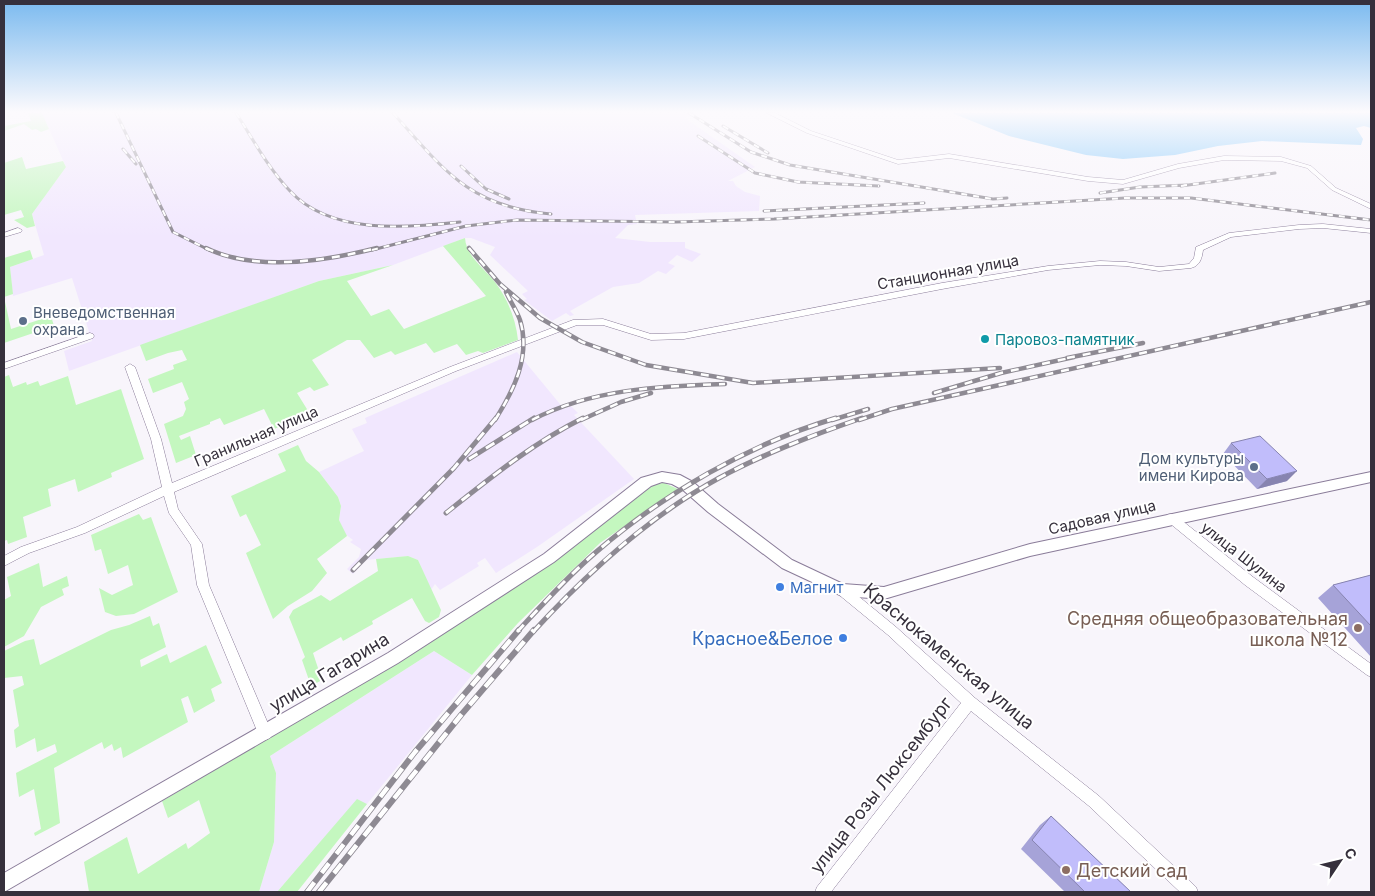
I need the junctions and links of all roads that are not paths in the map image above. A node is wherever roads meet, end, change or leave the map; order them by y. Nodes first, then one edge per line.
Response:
1 (877, 155) edge
2 (1371, 206) edge
3 (18, 230) dead end
4 (1371, 231) edge
5 (4, 234) edge
6 (90, 336) dead end
7 (522, 342) joint
8 (4, 366) edge
9 (130, 367) dead end
10 (662, 477) joint
11 (1371, 477) edge
12 (167, 490) junction
13 (1171, 518) junction
14 (4, 561) edge
15 (842, 590) junction
16 (1371, 671) edge
17 (970, 702) junction
18 (265, 733) junction
19 (1174, 876) junction
20 (4, 883) edge
21 (822, 892) edge
22 (1180, 892) edge
23 (1191, 892) edge

1 - 2 street
3 - 5 street
4 - 7 street, Станционная улица
6 - 8 street
7 - 12 street, Гранильная улица
9 - 12 street
10 - 15 street, Краснокаменская улица
10 - 18 street, улица Гагарина
11 - 13 street, Садовая улица
12 - 14 street, Гранильная улица
12 - 18 street
13 - 15 street, Садовая улица
13 - 16 street, улица Шулина
15 - 17 street, Краснокаменская улица
17 - 19 street, Краснокаменская улица
17 - 21 street, улица Розы Люксембург
18 - 20 street, улица Гагарина
19 - 22 street
19 - 23 street, Краснокаменская улица

